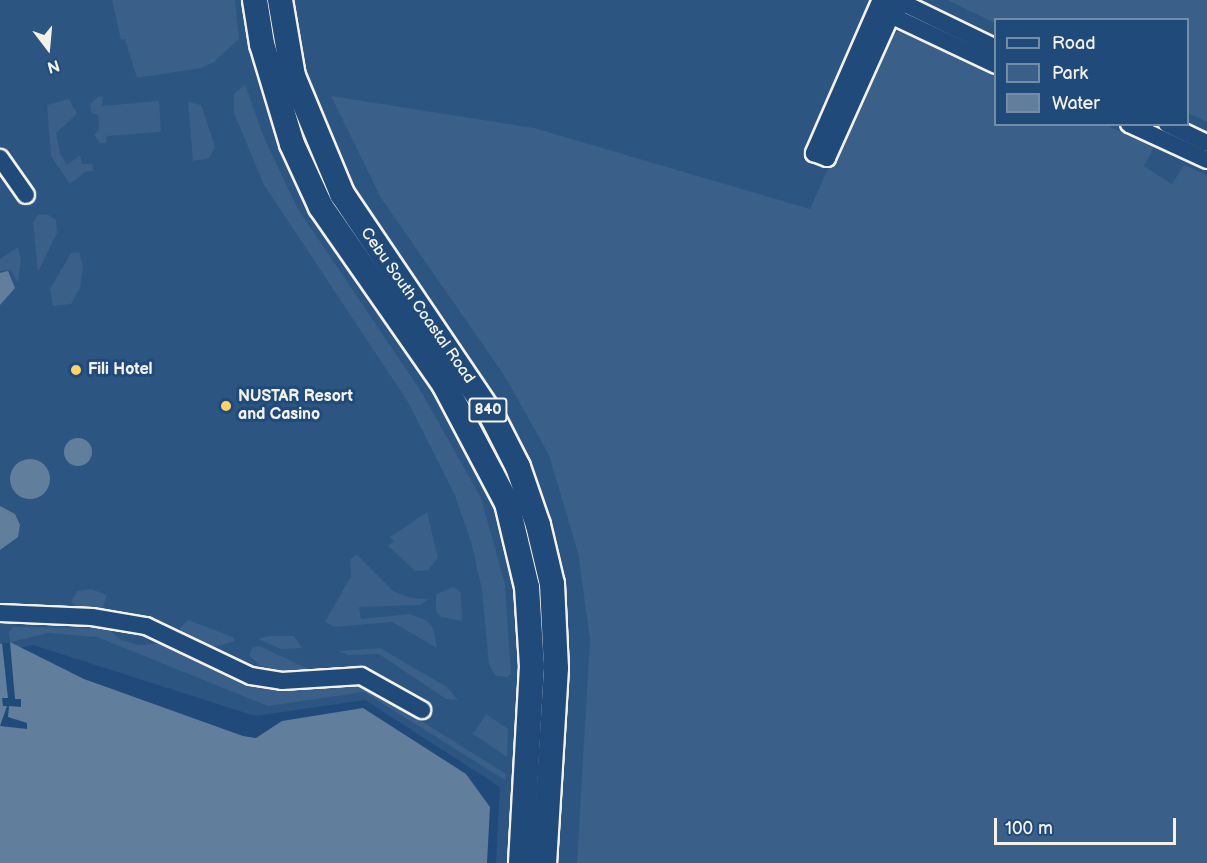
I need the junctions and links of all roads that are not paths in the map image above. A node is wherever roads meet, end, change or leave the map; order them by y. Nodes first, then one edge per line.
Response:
1 (255, 0) edge
2 (280, 0) edge
3 (888, 4) edge
4 (994, 47) edge
5 (994, 64) edge
6 (1133, 126) edge
7 (1171, 126) edge
8 (1207, 142) edge
9 (0, 158) edge
10 (1207, 160) edge
11 (26, 195) dead end
12 (0, 614) edge
13 (422, 710) dead end
14 (522, 863) edge
15 (544, 863) edge

1 - 14 highway, Cebu South Coastal Road / 840
2 - 15 highway, Cebu South Coastal Road / 840
3 - 3 street
3 - 4 street
3 - 5 street
6 - 10 street
7 - 8 street
9 - 11 street
12 - 13 street

